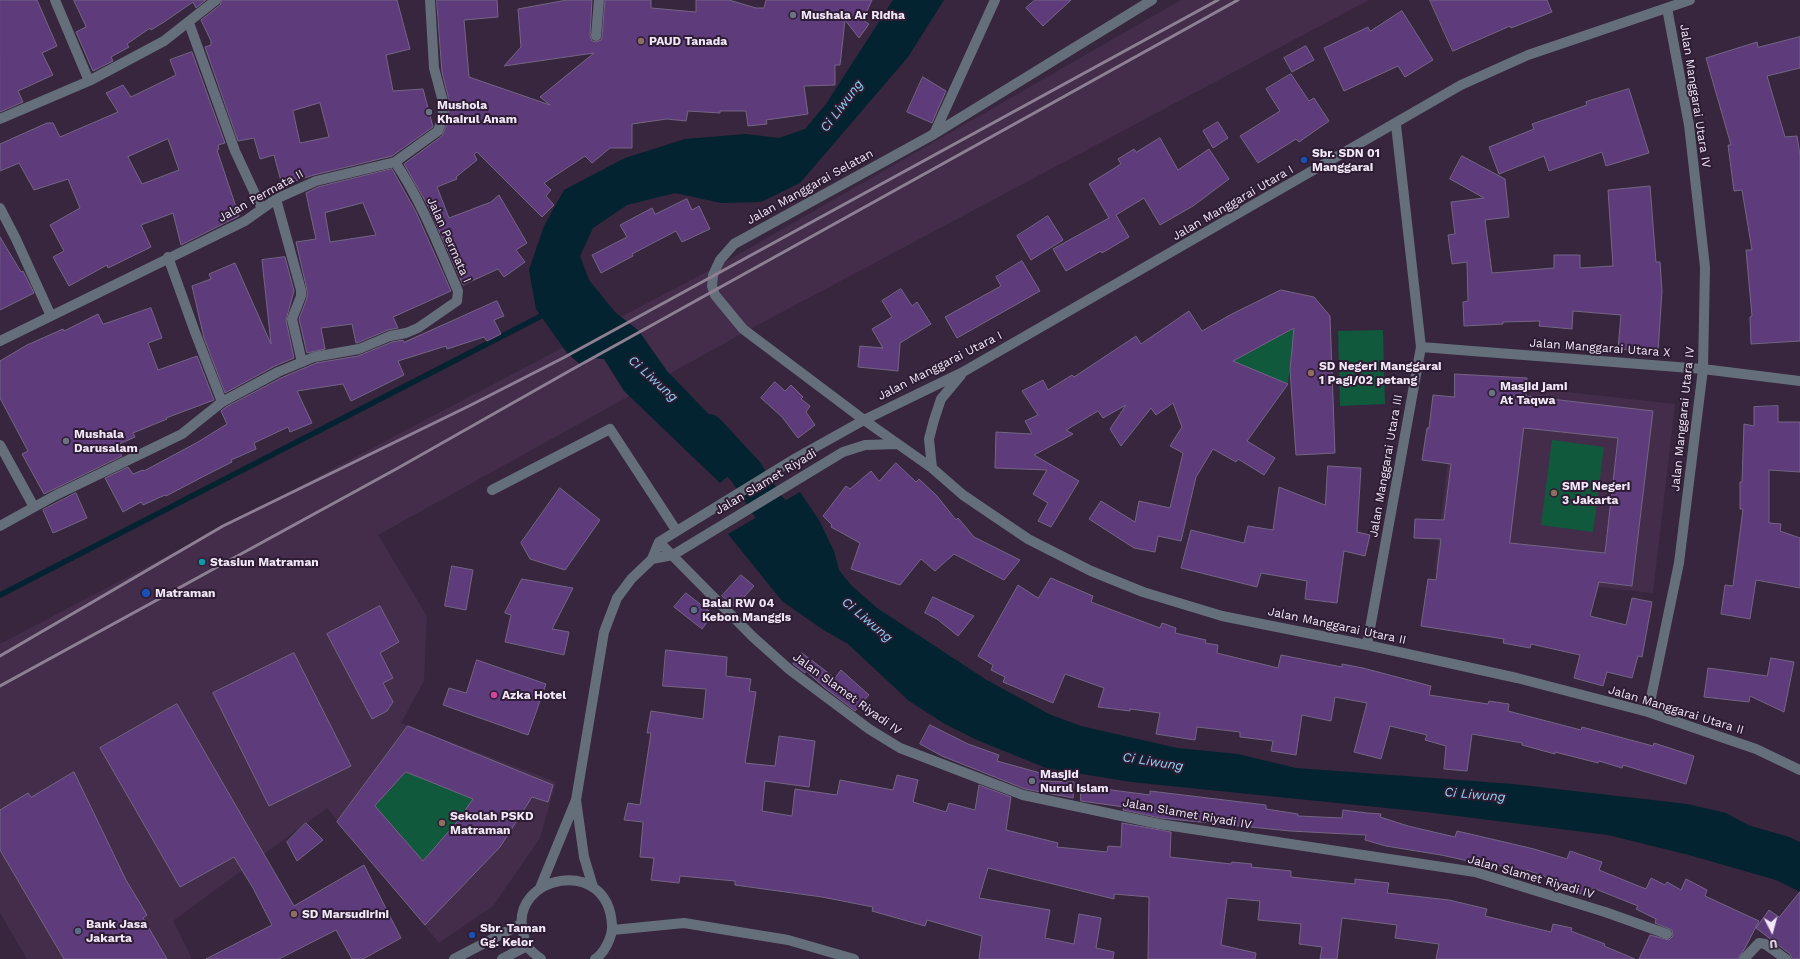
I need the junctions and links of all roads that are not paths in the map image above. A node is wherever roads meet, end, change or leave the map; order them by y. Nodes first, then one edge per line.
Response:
1 (55, 0) edge
2 (216, 0) edge
3 (430, 0) edge
4 (599, 0) edge
5 (995, 0) edge
6 (1152, 0) edge
7 (1690, 0) edge
8 (1667, 8) junction
9 (188, 23) junction
10 (596, 36) dead end
11 (89, 81) junction
12 (0, 119) edge
13 (1396, 125) junction
14 (934, 134) junction
15 (395, 162) junction
16 (276, 199) junction
17 (0, 208) edge
18 (262, 210) junction
19 (168, 257) junction
20 (51, 316) junction
21 (0, 341) edge
22 (1421, 347) junction
23 (302, 362) junction
24 (1703, 369) junction
25 (963, 372) junction
26 (1800, 381) edge
27 (222, 402) junction
28 (864, 420) junction
29 (898, 444) junction
30 (0, 445) edge
31 (932, 468) junction
32 (492, 490) dead end
33 (34, 507) junction
34 (0, 526) edge
35 (676, 530) junction
36 (659, 542) junction
37 (673, 554) junction
38 (652, 559) junction
39 (1367, 645) junction
40 (1648, 712) junction
41 (1800, 770) edge
42 (576, 800) junction
43 (593, 887) junction
44 (540, 888) junction
45 (521, 924) junction
46 (613, 930) junction
47 (1667, 934) dead end
48 (527, 946) junction
49 (454, 959) edge
50 (502, 959) edge
51 (540, 959) edge
52 (595, 959) edge
53 (854, 959) edge
54 (1744, 959) edge
55 (1786, 959) edge

1 - 11 street
2 - 9 street
3 - 15 street, Jalan Permata II
4 - 10 street
5 - 14 street
6 - 14 street, Jalan Manggarai Selatan
7 - 8 street, Jalan Manggarai Utara I
8 - 13 street, Jalan Manggarai Utara I
8 - 24 street, Jalan Manggarai Utara IV
9 - 11 street
9 - 18 street
11 - 12 street
13 - 22 street, Jalan Manggarai Utara III
13 - 25 street, Jalan Manggarai Utara I
14 - 28 street, Jalan Manggarai Selatan
15 - 16 street, Jalan Permata II
15 - 23 street, Jalan Permata I
16 - 18 street, Jalan Permata II
16 - 23 street
17 - 20 street
18 - 19 street, Jalan Permata II
19 - 20 street, Jalan Permata II
19 - 27 street
20 - 21 street, Jalan Permata II
22 - 24 street, Jalan Manggarai Utara X
22 - 39 street, Jalan Manggarai Utara III
23 - 27 street, Jalan Permata I
24 - 26 street, Jalan Manggarai Utara X
24 - 40 street, Jalan Manggarai Utara IV
25 - 28 street, Jalan Manggarai Utara I
25 - 31 street
27 - 33 street, Jalan Permata I
28 - 29 street, Jalan Manggarai Selatan
28 - 35 street, Jalan Slamet Riyadi
29 - 31 street, Jalan Manggarai Utara II
29 - 37 street, Jalan Slamet Riyadi
30 - 33 street
31 - 39 street, Jalan Manggarai Utara II
32 - 35 street
33 - 34 street, Jalan Permata I
35 - 36 street, Jalan Slamet Riyadi
36 - 37 street, Jalan Slamet Riyadi IV
36 - 38 street
37 - 38 street, Jalan Slamet Riyadi
37 - 47 street, Jalan Slamet Riyadi IV
38 - 42 street
39 - 40 street, Jalan Manggarai Utara II
40 - 41 street, Jalan Manggarai Utara II
42 - 43 street
42 - 44 street
43 - 44 street
43 - 46 street
44 - 45 street
45 - 48 street
45 - 49 street
46 - 52 street
46 - 53 street
48 - 50 street
48 - 51 street
54 - 55 street

